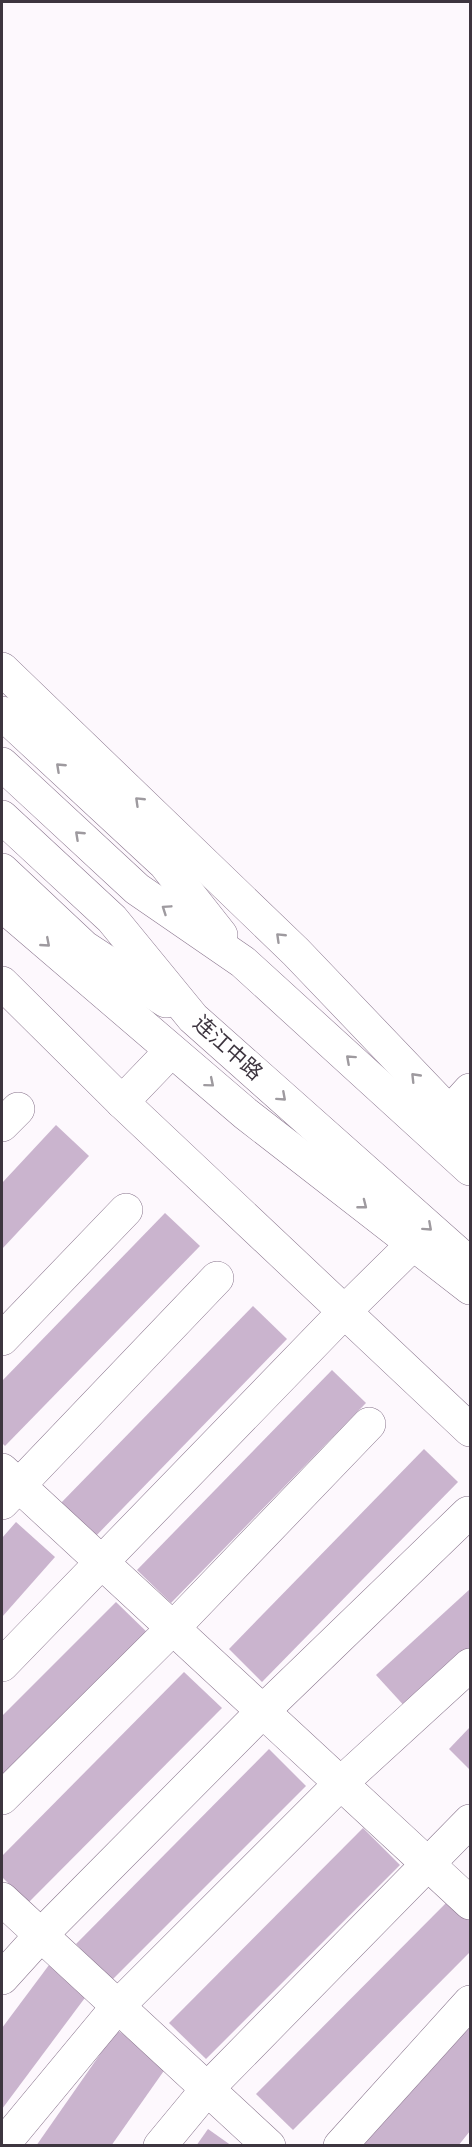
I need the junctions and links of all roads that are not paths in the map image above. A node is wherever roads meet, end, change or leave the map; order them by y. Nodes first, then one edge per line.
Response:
1 (2, 669) edge
2 (2, 713) edge
3 (2, 764) edge
4 (2, 817) edge
5 (2, 870) edge
6 (2, 905) edge
7 (243, 962) junction
8 (2, 983) edge
9 (193, 1018) junction
10 (171, 1051) junction
11 (122, 1102) junction
12 (464, 1112) edge
13 (471, 1169) edge
14 (126, 1210) dead end
15 (413, 1244) junction
16 (471, 1264) edge
17 (216, 1278) dead end
18 (471, 1288) edge
19 (345, 1311) junction
20 (2, 1339) edge
21 (369, 1424) dead end
22 (471, 1430) edge
23 (7, 1486) edge
24 (468, 1513) dead end
25 (102, 1561) junction
26 (174, 1628) junction
27 (2, 1665) edge
28 (471, 1665) edge
29 (263, 1711) junction
30 (341, 1783) junction
31 (2, 1798) edge
32 (471, 1821) edge
33 (428, 1864) junction
34 (2, 1899) edge
35 (471, 1903) edge
36 (41, 1935) junction
37 (2, 1978) edge
38 (471, 2002) edge
39 (118, 2006) junction
40 (208, 2088) junction
41 (2, 2145) edge
42 (160, 2145) edge
43 (269, 2145) edge
44 (340, 2145) edge

12 -> 1 main road
7 -> 2 main road
7 -> 3 main road
4 - 9 main road, 连江中路
5 - 9 main road
6 -> 10 main road
13 -> 7 main road
8 - 11 main road
9 -> 16 main road, 连江中路
10 - 11 main road
10 -> 15 main road
11 - 19 main road
14 - 20 main road
15 - 18 main road
15 - 19 main road
17 - 23 main road
19 - 22 main road
19 - 25 main road
21 - 26 main road
23 - 25 main road
24 - 29 main road
25 - 26 main road
25 - 27 main road
26 - 29 main road
26 - 31 main road
28 - 30 main road
29 - 30 main road
29 - 36 main road
30 - 33 main road
30 - 39 main road
32 - 33 main road
33 - 35 main road
33 - 40 main road
34 - 36 main road
36 - 37 main road
36 - 39 main road
38 - 44 main road
39 - 40 main road
39 - 41 main road
40 - 42 main road
40 - 43 main road

